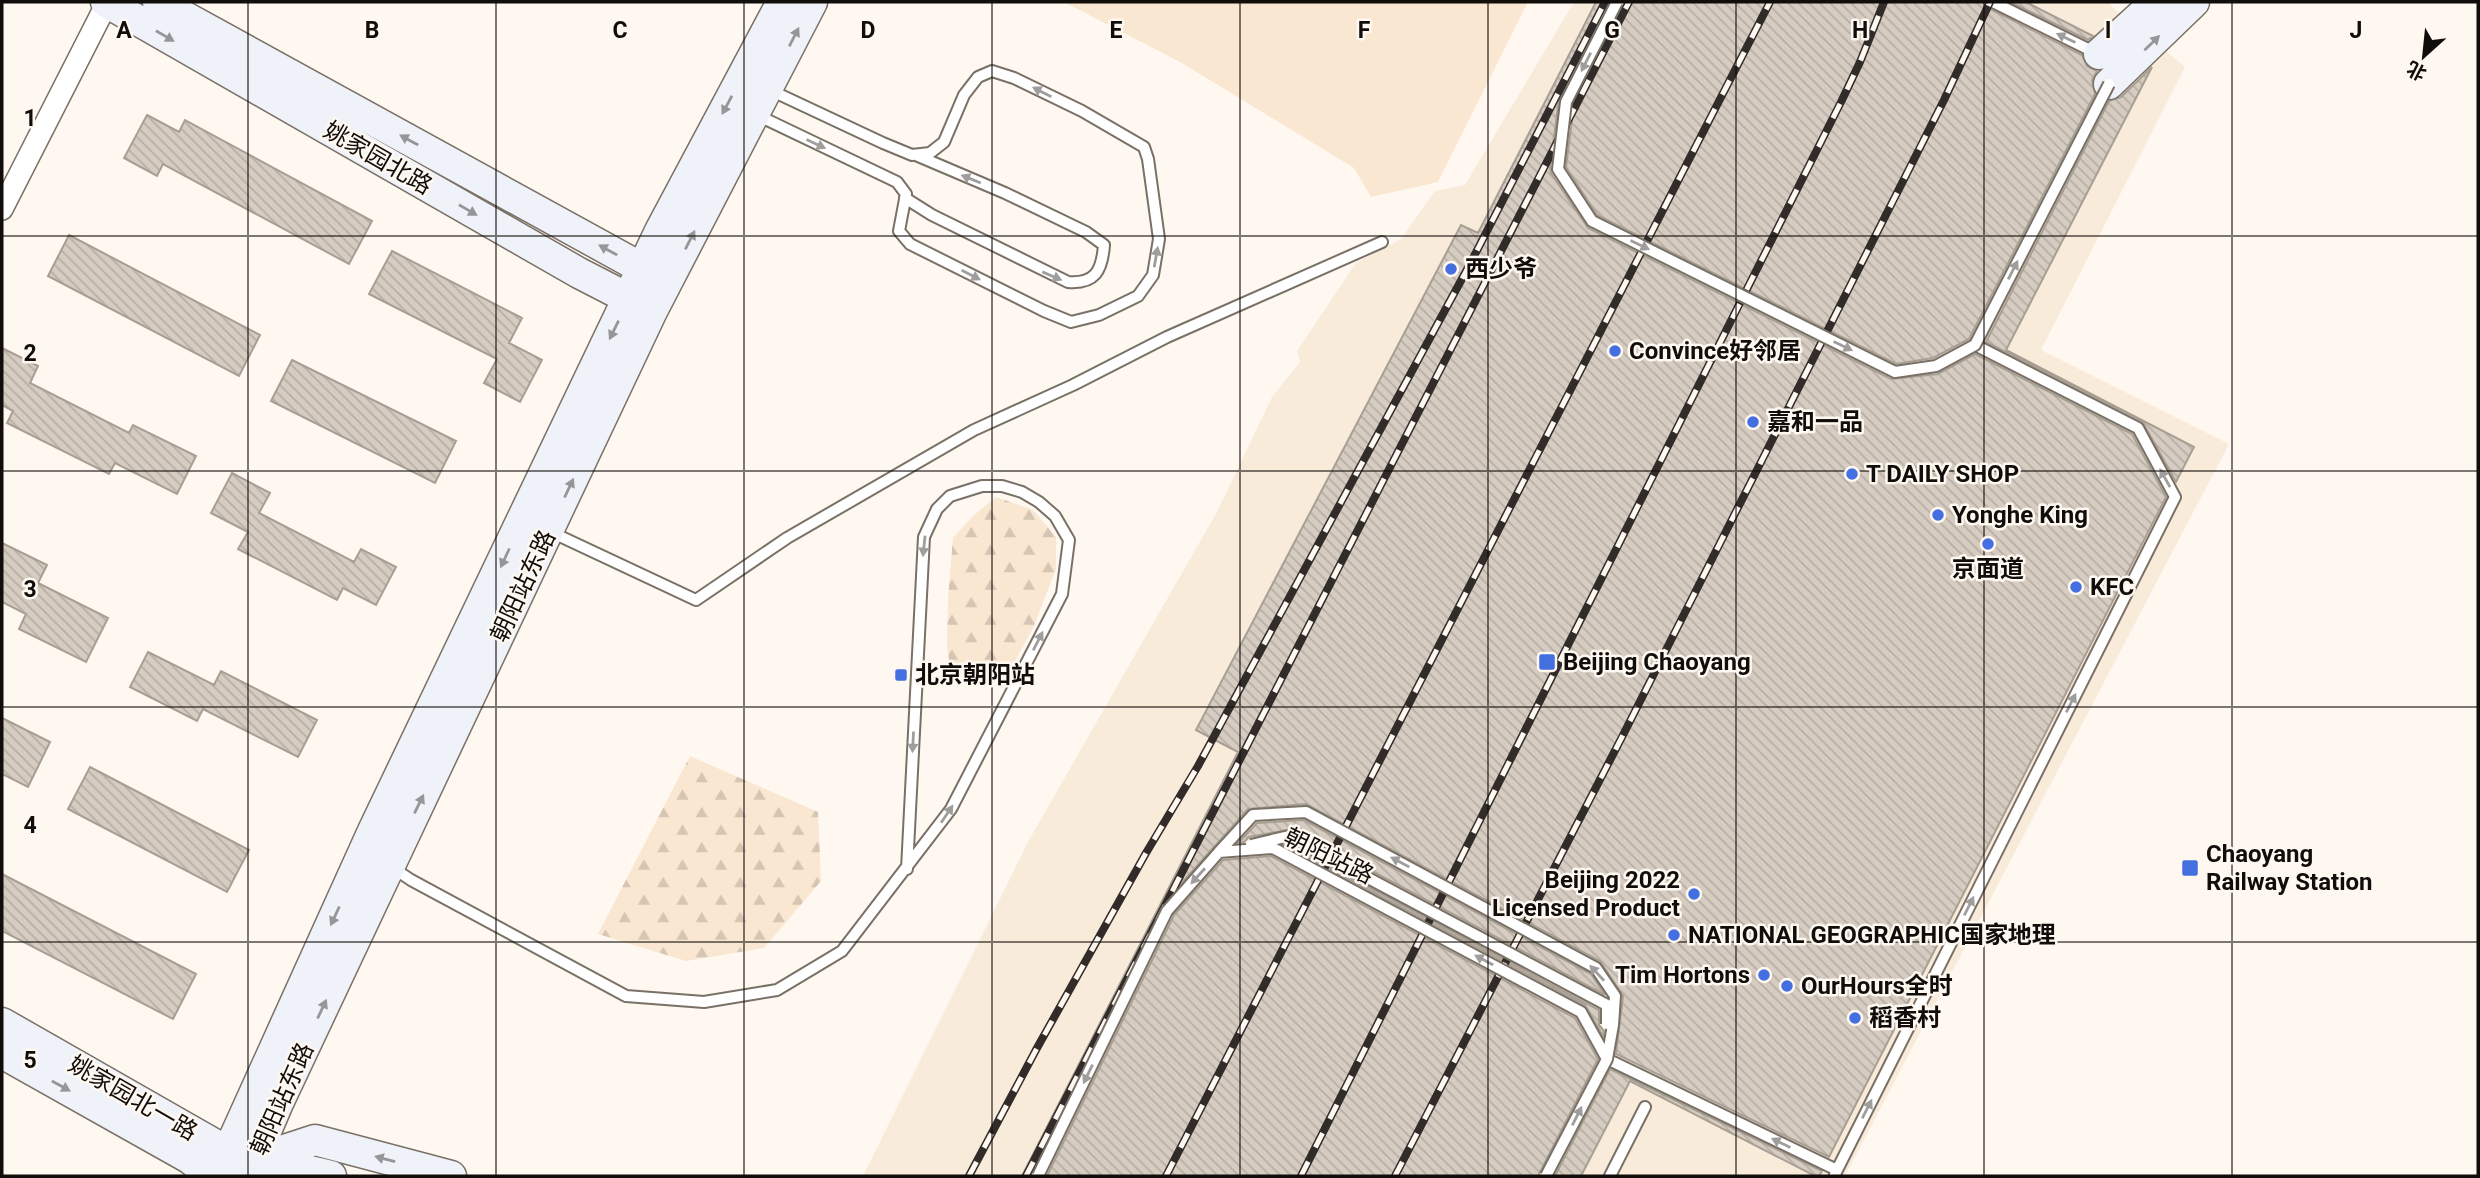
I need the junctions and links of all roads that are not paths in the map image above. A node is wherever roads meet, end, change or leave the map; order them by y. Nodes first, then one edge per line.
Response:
1 (107, 2) edge
2 (158, 2) edge
3 (782, 2) edge
4 (812, 2) edge
5 (1617, 2) edge
6 (1993, 2) edge
7 (2156, 2) edge
8 (2194, 2) edge
9 (2104, 69) junction
10 (761, 102) junction
11 (912, 155) junction
12 (905, 198) junction
13 (2, 209) edge
14 (1382, 242) dead end
15 (655, 275) junction
16 (640, 305) junction
17 (1975, 345) junction
18 (548, 531) junction
19 (1219, 852) junction
20 (377, 860) junction
21 (907, 869) junction
22 (2, 1023) edge
23 (2, 1053) edge
24 (1607, 1059) junction
25 (1645, 1107) dead end
26 (231, 1168) edge
27 (1835, 1173) edge
28 (331, 1176) edge
29 (451, 1176) edge
30 (1038, 1176) edge
31 (1546, 1176) edge
32 (1610, 1176) edge

1 - 13 street
1 -> 16 main road, 姚家园北路
15 -> 2 main road, 姚家园北路
3 -> 15 main road, 朝阳站东路
10 -> 4 main road, 朝阳站东路
5 -> 17 lane, bridge
9 -> 6 lane
7 - 9 main road
9 -> 8 main road
17 -> 9 lane, bridge
10 - 11 lane
10 -> 12 lane
15 -> 10 main road, 朝阳站东路
12 -> 11 lane
12 -> 11 lane
14 - 18 lane
15 - 16 main road, 朝阳站东路
18 -> 16 main road, 朝阳站东路
16 -> 20 main road, 朝阳站东路
27 -> 17 lane
20 -> 18 main road, 朝阳站东路
24 -> 19 lane, 朝阳站路, bridge
19 - 24 lane, bridge
24 -> 19 lane, bridge
19 -> 30 lane, bridge
20 - 21 lane
20 - 26 main road, 朝阳站东路
21 -> 21 lane
22 - 26 main road, 姚家园北一路
23 -> 26 main road, 姚家园北一路
27 -> 24 lane
31 -> 24 lane, bridge
25 - 32 lane
26 - 28 main road
29 -> 26 main road

